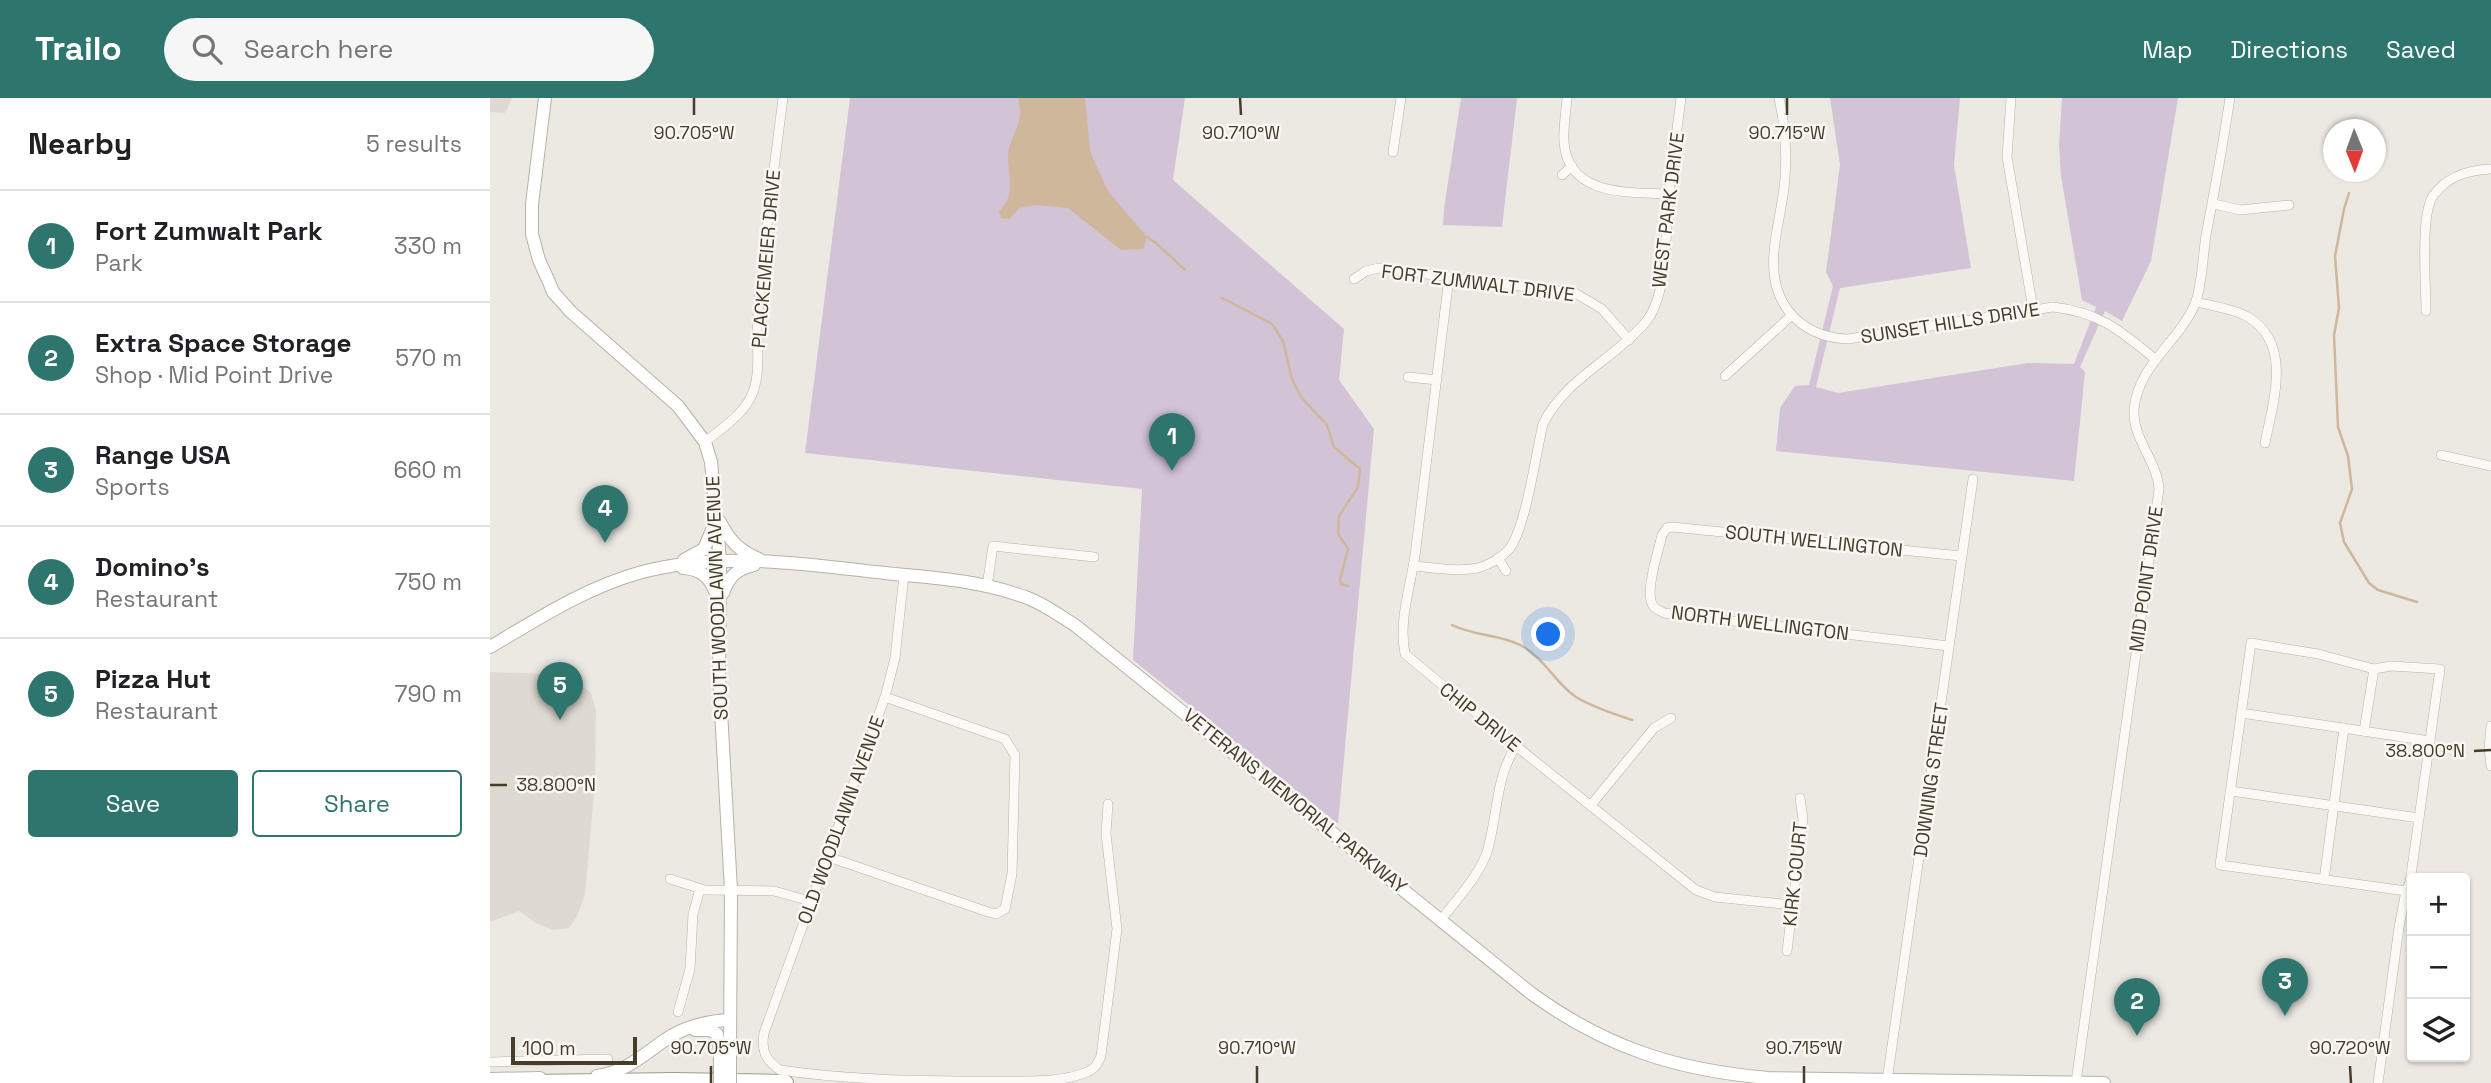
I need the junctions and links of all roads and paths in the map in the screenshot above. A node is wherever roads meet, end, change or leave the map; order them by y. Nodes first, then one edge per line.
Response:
1 (545, 98) edge
2 (783, 98) edge
3 (1401, 98) edge
4 (1567, 98) edge
5 (1681, 98) edge
6 (1779, 98) edge
7 (2011, 98) edge
8 (2230, 98) edge
9 (1393, 152) dead end
10 (1572, 166) junction
11 (2491, 169) edge
12 (1562, 175) dead end
13 (1669, 194) junction
14 (2214, 204) junction
15 (2289, 205) dead end
16 (1449, 277) junction
17 (1354, 279) dead end
18 (2196, 302) junction
19 (2033, 309) junction
20 (2426, 311) dead end
21 (1791, 316) junction
22 (1629, 340) junction
23 (2155, 359) junction
24 (1725, 376) dead end
25 (1408, 377) dead end
26 (1437, 380) junction
27 (705, 442) junction
28 (2265, 443) dead end
29 (2441, 455) dead end
30 (2491, 466) edge
31 (1973, 479) dead end
32 (717, 516) junction
33 (1667, 528) joint
34 (1961, 555) junction
35 (1094, 556) dead end
36 (1498, 558) junction
37 (720, 560) junction
38 (767, 562) junction
39 (1414, 566) junction
40 (664, 568) junction
41 (1506, 571) dead end
42 (904, 575) junction
43 (988, 586) junction
44 (720, 603) junction
45 (1949, 646) junction
46 (490, 647) edge
47 (2374, 669) junction
48 (885, 697) junction
49 (2241, 713) junction
50 (1671, 718) dead end
51 (2491, 726) edge
52 (2344, 728) junction
53 (2364, 731) junction
54 (2430, 741) junction
55 (1516, 746) junction
56 (2491, 766) edge
57 (2231, 790) junction
58 (1800, 798) dead end
59 (1108, 804) dead end
60 (1591, 805) junction
61 (2334, 806) junction
62 (2419, 818) junction
63 (827, 856) junction
64 (670, 878) dead end
65 (2324, 880) junction
66 (700, 889) junction
67 (731, 890) junction
68 (2406, 891) junction
69 (810, 901) junction
70 (1792, 905) junction
71 (1441, 920) junction
72 (1787, 951) dead end
73 (678, 1012) dead end
74 (729, 1020) junction
75 (679, 1032) junction
76 (725, 1049) junction
77 (608, 1059) dead end
78 (490, 1062) edge
79 (490, 1079) edge
80 (1887, 1081) edge
81 (2076, 1082) edge
82 (532, 1083) edge
83 (720, 1083) edge
84 (730, 1083) edge
85 (785, 1083) edge
86 (2104, 1083) edge
87 (2378, 1083) edge

1 - 27 street, SOUTH WOODLAWN AVENUE
2 - 27 street, PLACKEMEIER DRIVE
3 - 9 street
4 - 10 street
5 - 13 street, WEST PARK DRIVE
6 - 21 street
7 - 19 street
8 - 14 street, MID POINT DRIVE
10 - 12 street
10 - 13 street
11 - 20 street
13 - 22 street, WEST PARK DRIVE
14 - 15 street
14 - 18 street, MID POINT DRIVE
16 - 17 street, FORT ZUMWALT DRIVE
16 - 22 street, FORT ZUMWALT DRIVE
16 - 26 street, CHIP DRIVE
18 - 23 street, MID POINT DRIVE
18 - 28 street
19 - 21 street, SUNSET HILLS DRIVE
19 - 23 street, SUNSET HILLS DRIVE
21 - 24 street
22 - 36 street, WEST PARK DRIVE
23 - 81 street, MID POINT DRIVE
25 - 26 street
26 - 39 street, CHIP DRIVE
27 - 32 street, SOUTH WOODLAWN AVENUE
29 - 30 street
31 - 34 street, DOWNING STREET
32 - 37 street, SOUTH WOODLAWN AVENUE
32 - 38 street
32 - 40 street
33 - 34 street, SOUTH WELLINGTON
33 - 45 street, NORTH WELLINGTON
34 - 45 street, DOWNING STREET
35 - 43 street
36 - 39 street
36 - 41 street
37 - 38 street, VETERANS MEMORIAL PARKWAY
37 - 40 street, VETERANS MEMORIAL PARKWAY
37 - 44 street, SOUTH WOODLAWN AVENUE
38 - 42 street, VETERANS MEMORIAL PARKWAY
38 - 44 street
39 - 55 street, CHIP DRIVE
40 - 44 street
40 - 46 street, VETERANS MEMORIAL PARKWAY
42 - 43 street, VETERANS MEMORIAL PARKWAY
42 - 48 street, OLD WOODLAWN AVENUE
43 - 71 street, VETERANS MEMORIAL PARKWAY
44 - 67 street, SOUTH WOODLAWN AVENUE
45 - 80 street, DOWNING STREET
47 - 49 street
47 - 53 street
47 - 54 street
48 - 63 street, OLD WOODLAWN AVENUE
48 - 63 street
49 - 52 street
49 - 57 street
50 - 60 street
51 - 56 street
52 - 53 street
52 - 61 street
53 - 54 street
54 - 62 street
55 - 60 street, CHIP DRIVE
55 - 71 street
57 - 61 street
57 - 65 street
58 - 70 street, KIRK COURT
59 - 69 street, OLD WOODLAWN AVENUE
60 - 70 street, CHIP DRIVE
61 - 62 street
61 - 65 street
62 - 68 street
63 - 69 street, OLD WOODLAWN AVENUE
64 - 66 street
65 - 68 street
66 - 67 street
66 - 73 street
67 - 69 street
67 - 74 street, SOUTH WOODLAWN AVENUE
68 - 87 street
70 - 72 street, KIRK COURT
71 - 80 street, VETERANS MEMORIAL PARKWAY
74 - 75 street
74 - 76 street, SOUTH WOODLAWN AVENUE
75 - 76 street
75 - 79 street
76 - 83 street, bridge
76 - 84 street, SOUTH WOODLAWN AVENUE, bridge
77 - 78 street
80 - 81 street, VETERANS MEMORIAL PARKWAY
81 - 86 street, VETERANS MEMORIAL PARKWAY
82 - 85 highway

